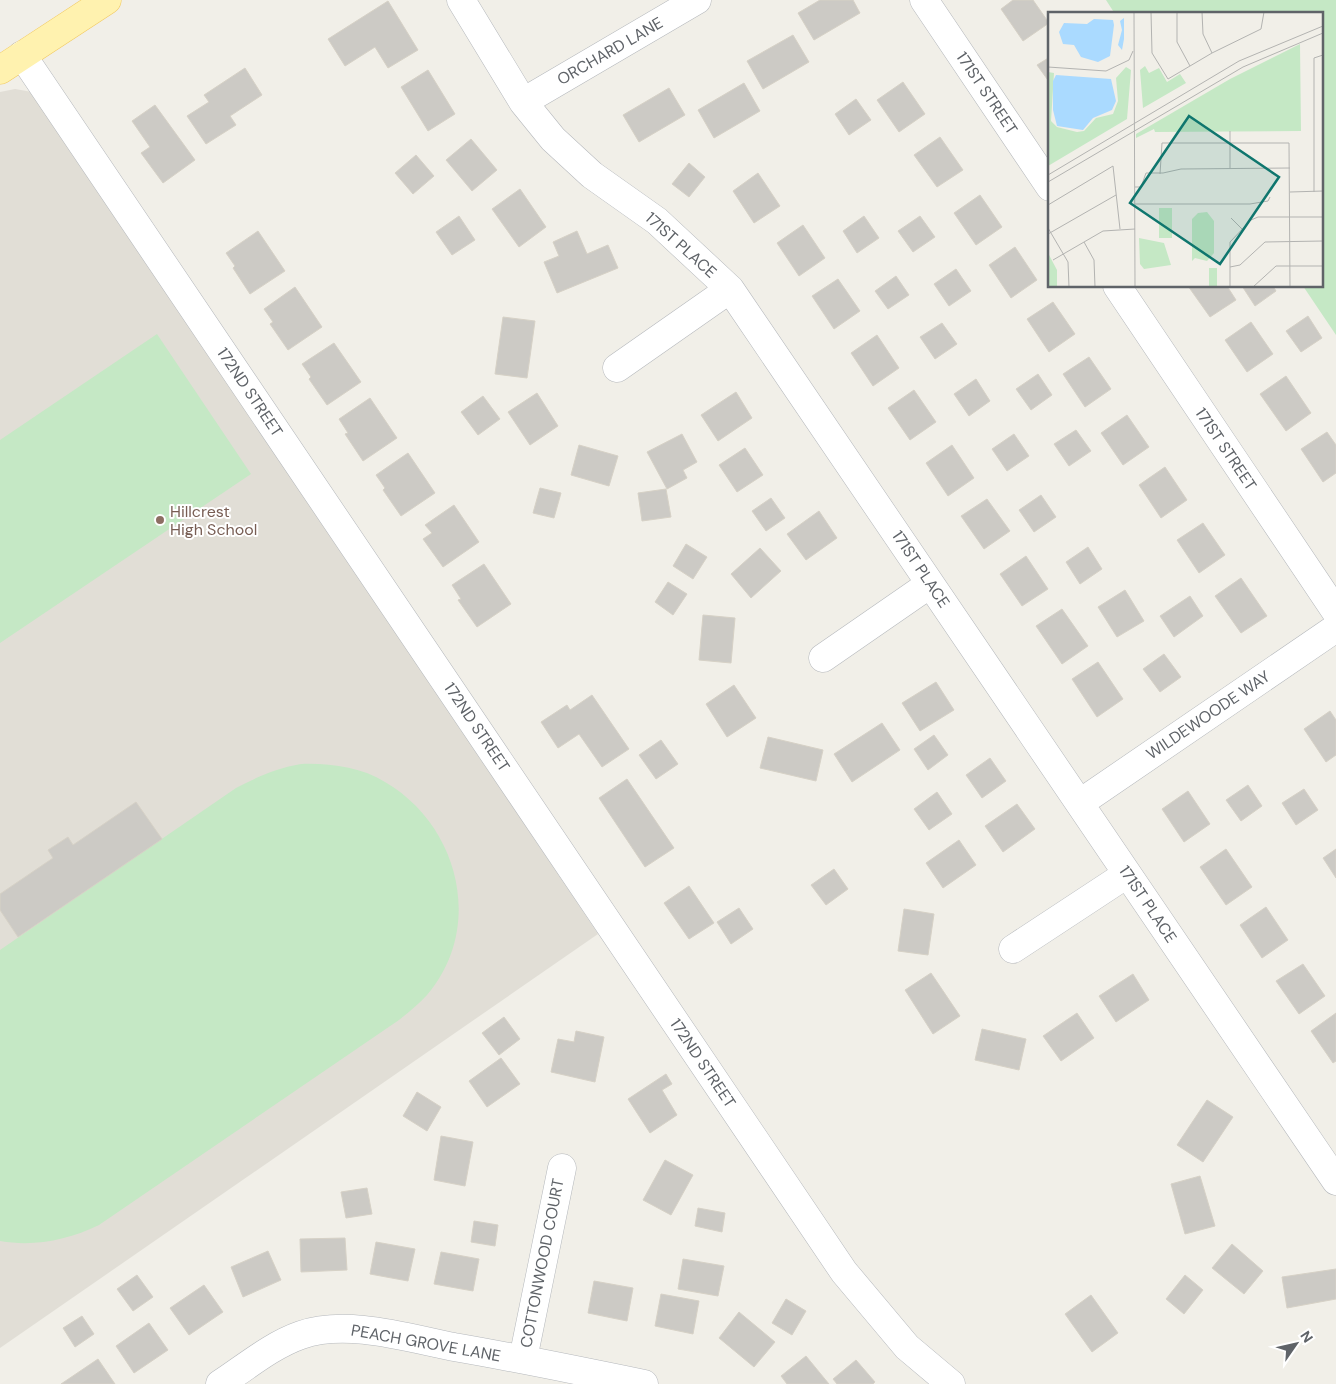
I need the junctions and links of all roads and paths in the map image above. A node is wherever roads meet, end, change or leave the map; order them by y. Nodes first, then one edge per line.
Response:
1 (106, 0) edge
2 (461, 0) edge
3 (697, 0) edge
4 (924, 0) edge
5 (22, 55) junction
6 (0, 70) edge
7 (523, 102) junction
8 (1048, 184) edge
9 (1118, 288) edge
10 (730, 289) junction
11 (617, 368) dead end
12 (930, 584) junction
13 (1336, 612) edge
14 (1336, 628) edge
15 (823, 658) dead end
16 (1080, 803) junction
17 (1127, 874) junction
18 (1013, 949) dead end
19 (562, 1168) dead end
20 (1336, 1181) edge
21 (523, 1359) junction
22 (220, 1384) edge
23 (644, 1384) edge
24 (951, 1384) edge

1 - 5 main road
2 - 7 street, 171ST PLACE
3 - 7 street, ORCHARD LANE
4 - 8 street, 171ST STREET
5 - 6 main road
5 - 24 street, 172ND STREET
7 - 10 street, 171ST PLACE
9 - 13 street, 171ST STREET
10 - 11 street
10 - 12 street, 171ST PLACE
12 - 15 street
12 - 16 street, 171ST PLACE
14 - 16 street, WILDEWOODE WAY
16 - 17 street, 171ST PLACE
17 - 18 street
17 - 20 street, 171ST PLACE
19 - 21 street, COTTONWOOD COURT
21 - 22 street, PEACH GROVE LANE
21 - 23 street, PEACH GROVE LANE

